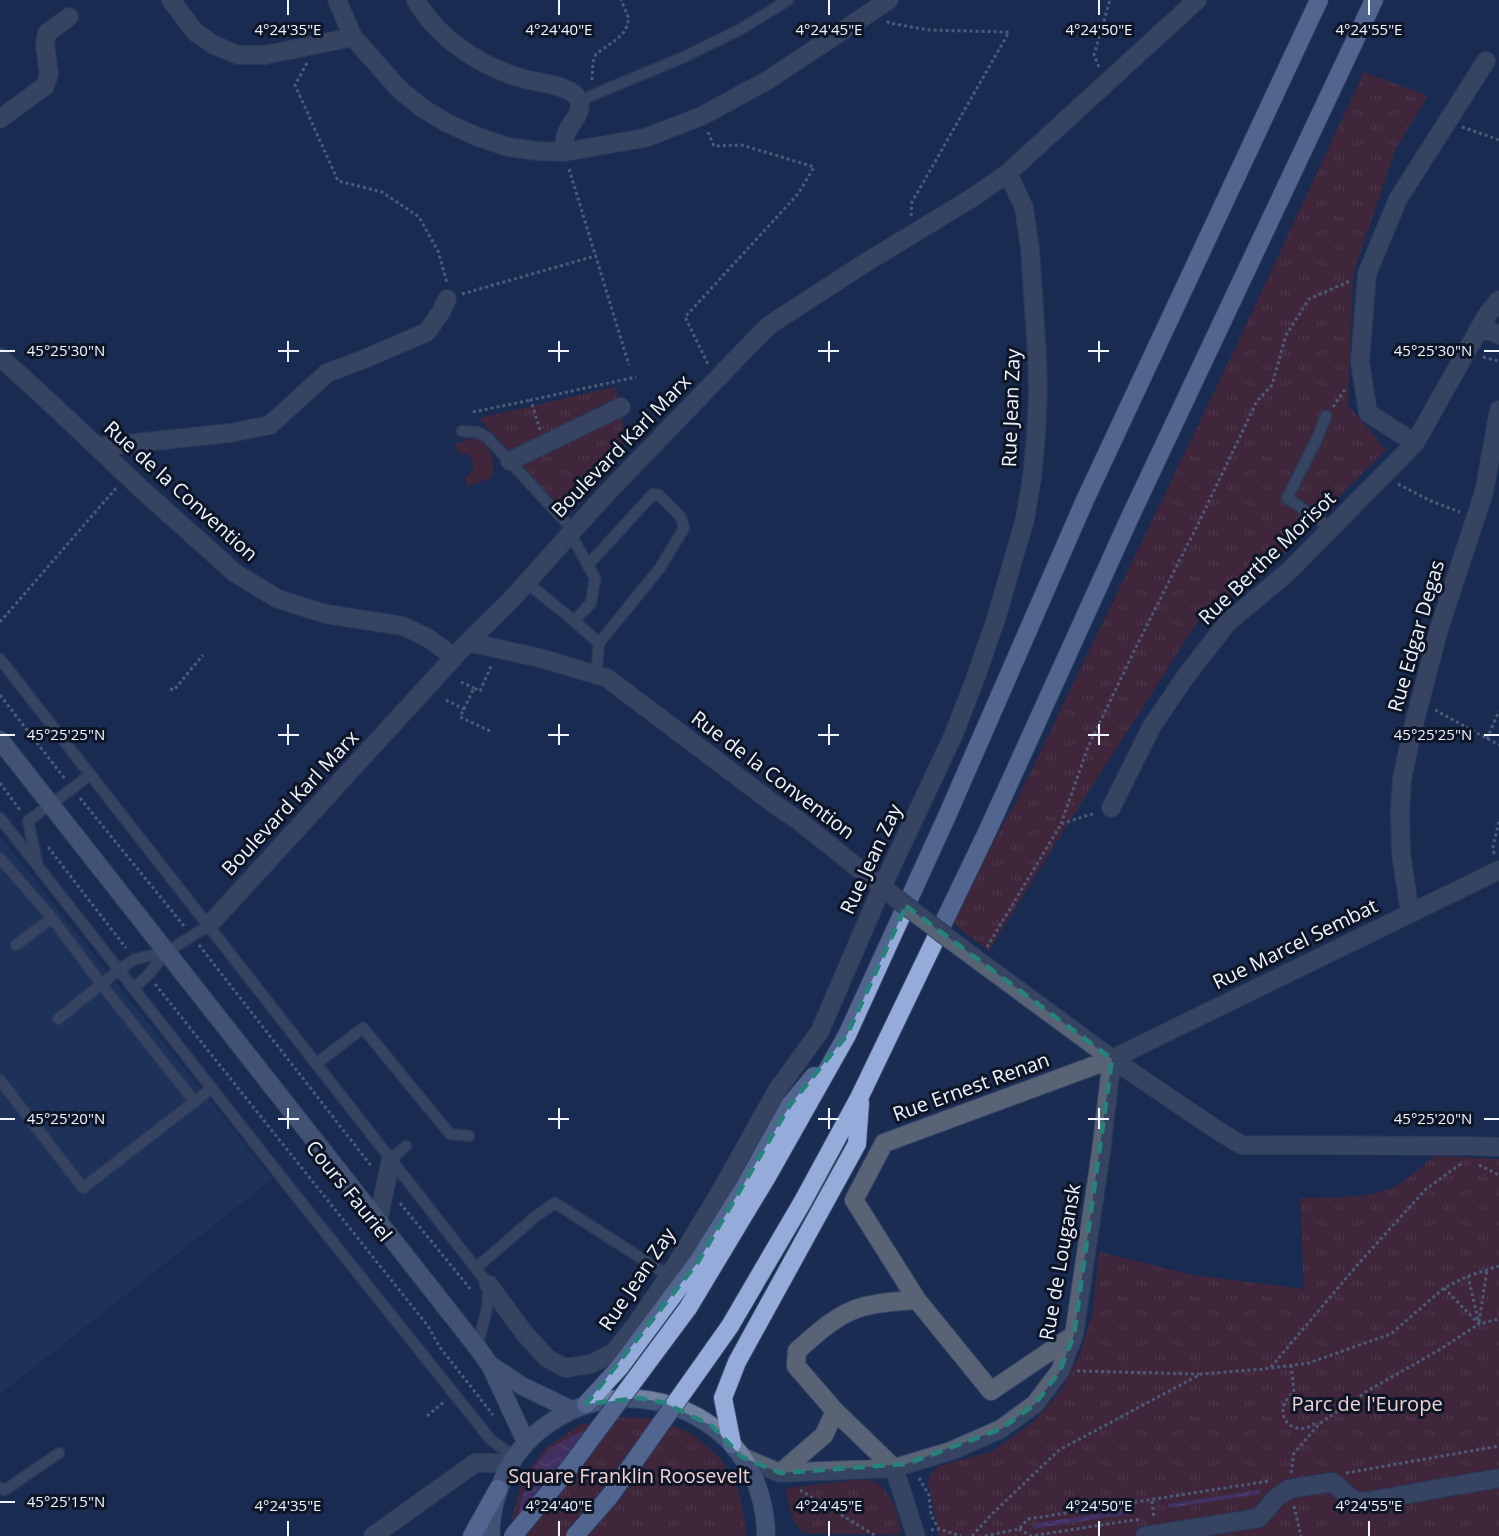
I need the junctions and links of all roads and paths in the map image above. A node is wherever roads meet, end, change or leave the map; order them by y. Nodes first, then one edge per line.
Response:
1 (171, 0) edge
2 (337, 0) edge
3 (416, 0) edge
4 (621, 0) edge
5 (788, 0) edge
6 (1110, 0) edge
7 (1197, 0) edge
8 (1318, 0) edge
9 (1374, 0) edge
10 (882, 4) edge
11 (69, 17) dead end
12 (353, 37) junction
13 (317, 45) junction
14 (1486, 61) dead end
15 (1106, 83) junction
16 (586, 95) junction
17 (702, 116) junction
18 (0, 119) edge
19 (1446, 121) junction
20 (1499, 140) edge
21 (564, 152) junction
22 (1008, 173) junction
23 (910, 236) junction
24 (595, 256) junction
25 (1367, 274) junction
26 (447, 299) junction
27 (1499, 300) edge
28 (1477, 331) junction
29 (1499, 335) edge
30 (0, 357) edge
31 (629, 365) dead end
32 (1361, 368) junction
33 (636, 377) dead end
34 (717, 379) junction
35 (531, 400) junction
36 (621, 407) dead end
37 (1499, 410) edge
38 (473, 412) dead end
39 (1326, 416) joint
40 (462, 431) dead end
41 (1414, 442) junction
42 (544, 445) junction
43 (97, 447) junction
44 (510, 461) junction
45 (127, 476) junction
46 (1381, 478) junction
47 (1475, 519) junction
48 (1332, 528) junction
49 (571, 531) junction
50 (588, 565) junction
51 (526, 582) junction
52 (574, 621) junction
53 (0, 622) edge
54 (468, 642) junction
55 (599, 643) junction
56 (494, 648) junction
57 (203, 655) dead end
58 (454, 657) junction
59 (0, 659) edge
60 (596, 675) junction
61 (461, 682) dead end
62 (474, 688) junction
63 (170, 689) dead end
64 (0, 695) edge
65 (1421, 699) junction
66 (446, 700) dead end
67 (464, 709) junction
68 (1499, 711) edge
69 (490, 731) dead end
70 (1487, 739) junction
71 (0, 740) edge
72 (1499, 746) edge
73 (90, 774) junction
74 (0, 783) edge
75 (73, 789) junction
76 (51, 804) junction
77 (1111, 808) joint
78 (0, 818) edge
79 (28, 821) junction
80 (1499, 821) edge
81 (1061, 824) junction
82 (0, 858) edge
83 (38, 866) junction
84 (1498, 870) edge
85 (885, 890) junction
86 (1410, 913) junction
87 (52, 918) junction
88 (208, 925) junction
89 (193, 937) junction
90 (16, 945) dead end
91 (167, 952) junction
92 (135, 959) junction
93 (978, 961) junction
94 (120, 969) junction
95 (148, 975) junction
96 (102, 985) junction
97 (134, 988) junction
98 (58, 1019) dead end
99 (847, 1035) junction
100 (1112, 1059) junction
101 (316, 1063) junction
102 (0, 1080) edge
103 (212, 1088) junction
104 (860, 1096) junction
105 (195, 1102) junction
106 (469, 1136) dead end
107 (406, 1146) dead end
108 (1499, 1147) edge
109 (391, 1159) junction
110 (1467, 1159) dead end
111 (385, 1185) junction
112 (378, 1222) junction
113 (1499, 1266) edge
114 (476, 1268) junction
115 (1487, 1270) junction
116 (669, 1276) junction
117 (1468, 1276) junction
118 (489, 1285) junction
119 (1444, 1288) junction
120 (918, 1300) junction
121 (487, 1309) junction
122 (1499, 1319) edge
123 (1479, 1324) junction
124 (1074, 1335) junction
125 (477, 1347) junction
126 (490, 1365) junction
127 (1291, 1365) junction
128 (1270, 1369) junction
129 (1060, 1371) junction
130 (1201, 1374) junction
131 (439, 1406) dead end
132 (579, 1407) junction
133 (835, 1411) junction
134 (427, 1416) dead end
135 (500, 1420) dead end
136 (1319, 1424) junction
137 (526, 1442) junction
138 (1499, 1446) edge
139 (737, 1451) junction
140 (58, 1453) dead end
141 (513, 1460) junction
142 (900, 1466) junction
143 (780, 1473) junction
144 (1499, 1478) edge
145 (1332, 1482) junction
146 (795, 1487) dead end
147 (0, 1488) edge
148 (498, 1489) junction
149 (1289, 1489) junction
150 (939, 1529) junction
151 (921, 1533) edge
152 (373, 1536) edge
153 (472, 1536) edge
154 (491, 1536) edge
155 (513, 1536) edge
156 (575, 1536) edge
157 (766, 1536) edge
158 (876, 1536) edge
159 (961, 1536) edge
160 (972, 1536) edge
161 (985, 1536) edge
162 (1146, 1536) edge
163 (1301, 1536) edge

1 - 13 street
2 - 12 street
3 - 16 street
4 - 16 path
5 - 16 lane
6 - 15 path
7 - 15 street, Boulevard Karl Marx
8 - 99 highway
9 - 104 highway
10 - 17 street
10 - 23 path
11 - 18 street
12 - 13 street
12 - 21 street
13 - 26 path
14 - 19 street
15 - 22 street, Boulevard Karl Marx
16 - 21 street
17 - 21 street
17 - 34 path
19 - 20 path
19 - 25 street
21 - 24 path
22 - 23 street, Boulevard Karl Marx
22 - 85 street, Rue Jean Zay
23 - 34 street, Boulevard Karl Marx
24 - 26 path
24 - 31 path
25 - 32 street
25 - 81 path
26 - 43 street
27 - 28 street, Rue Berthe Morisot
28 - 29 street
28 - 41 street, Rue Berthe Morisot
30 - 43 street, Rue de la Convention
32 - 39 path
32 - 41 street
33 - 35 path
34 - 49 street, Boulevard Karl Marx
35 - 38 path
35 - 42 path
36 - 42 street
37 - 47 street, Rue Edgar Degas
39 - 48 lane
40 - 44 lane
41 - 46 street, Rue Berthe Morisot
42 - 44 street
43 - 45 street, Rue de la Convention
44 - 49 lane
45 - 53 path
45 - 58 street, Rue de la Convention
46 - 47 path
46 - 48 street, Rue Berthe Morisot
47 - 65 street, Rue Edgar Degas
48 - 77 street, Rue Berthe Morisot
49 - 50 lane
49 - 51 street, Boulevard Karl Marx
50 - 52 lane
50 - 55 lane
51 - 52 lane
51 - 54 street, Boulevard Karl Marx
52 - 55 lane
54 - 56 street, Rue de la Convention
54 - 58 street, Boulevard Karl Marx
55 - 60 lane
56 - 60 street, Rue de la Convention
56 - 62 path
57 - 63 path
58 - 88 street, Boulevard Karl Marx
59 - 73 lane
60 - 85 street, Rue de la Convention
61 - 62 path
62 - 67 path
64 - 75 path, Cours Fauriel
65 - 70 path
65 - 86 street, Rue Edgar Degas
66 - 67 path
67 - 69 path
68 - 70 path
70 - 72 path
71 - 76 main road, Cours Fauriel
73 - 75 lane
73 - 88 lane
74 - 79 path
75 - 76 lane
75 - 89 path, Cours Fauriel
76 - 79 lane
76 - 91 main road, Cours Fauriel
77 - 81 path
78 - 83 lane
79 - 83 lane
79 - 92 path
80 - 84 path
81 - 93 path
82 - 87 lane
83 - 94 lane
84 - 86 street, Rue Marcel Sembat
85 - 93 street, Rue de la Convention, bridge
85 - 116 street, Rue Jean Zay
86 - 100 street, Rue Marcel Sembat
87 - 90 lane
87 - 96 lane
88 - 89 lane, Boulevard Karl Marx
88 - 101 lane
89 - 91 lane, Boulevard Karl Marx
89 - 111 path, Cours Fauriel
91 - 92 lane
91 - 95 lane, Boulevard Karl Marx
91 - 112 main road, Cours Fauriel
92 - 94 lane
93 - 100 street, Rue de la Convention
94 - 96 lane
94 - 97 lane
95 - 97 lane, Boulevard Karl Marx
95 - 135 path, Cours Fauriel
96 - 98 lane
96 - 105 lane
97 - 103 lane
99 - 132 highway
99 - 155 highway, bridge
100 - 108 street, Rue de la Convention
100 - 120 street, Rue Ernest Renan
100 - 124 street, Rue de Lougansk
101 - 106 lane
101 - 109 lane
102 - 105 lane
103 - 105 lane
103 - 141 lane
104 - 139 highway
104 - 156 highway, bridge
107 - 109 lane
109 - 111 street
109 - 114 lane
110 - 128 path
111 - 112 street
111 - 121 path, Cours Fauriel
112 - 125 main road, Cours Fauriel
113 - 115 path
114 - 116 lane
114 - 118 lane
115 - 117 path
115 - 123 path
116 - 118 street, Rue Jean Zay
117 - 119 path
117 - 123 path
118 - 121 lane
119 - 123 path
119 - 127 path
120 - 124 street, Rue Ernest Renan
120 - 133 street
121 - 125 lane
122 - 123 path
123 - 136 path
124 - 129 street, Rue de Lougansk
125 - 126 main road, Cours Fauriel
126 - 132 main road, Cours Fauriel
126 - 137 main road, Cours Fauriel
127 - 128 path
127 - 136 path
128 - 130 path
129 - 130 path
129 - 142 street, Rue de Lougansk
130 - 160 path
131 - 134 path
132 - 137 main road
132 - 139 main road
133 - 142 street
133 - 143 street
136 - 149 path
137 - 141 main road
138 - 145 path
139 - 143 street, Rue de Lougansk
139 - 157 main road
140 - 147 lane
141 - 148 main road
141 - 152 street
142 - 143 street, Rue de Lougansk
142 - 150 path
142 - 151 street
144 - 145 street
145 - 149 street
146 - 158 path
148 - 153 highway
148 - 154 main road
149 - 161 path
149 - 162 street
149 - 163 path
150 - 151 path
150 - 159 path

